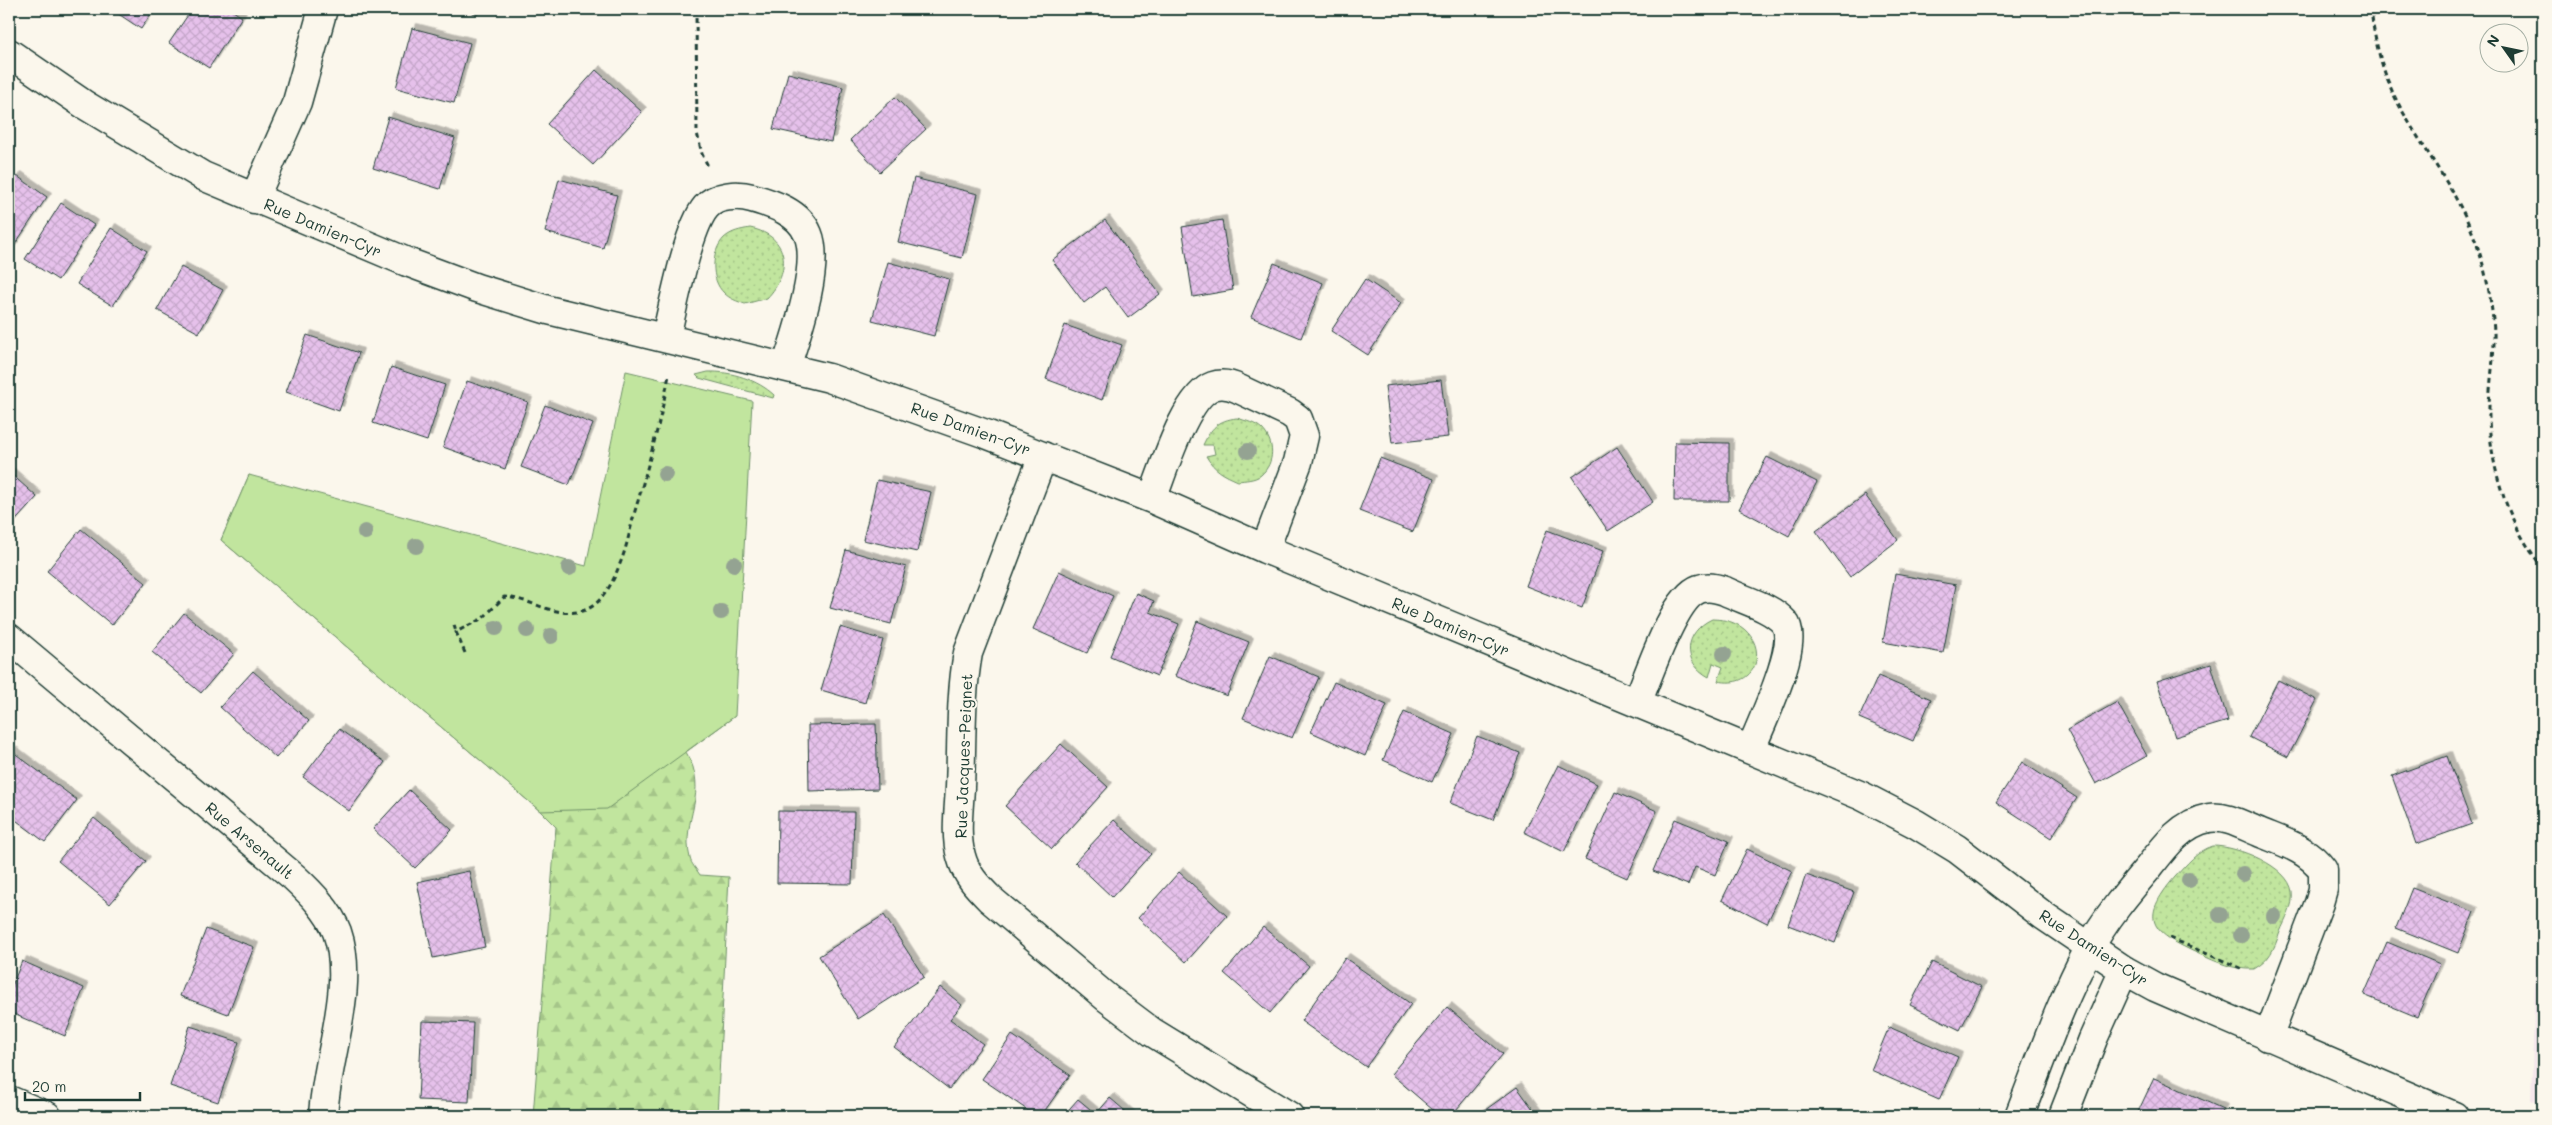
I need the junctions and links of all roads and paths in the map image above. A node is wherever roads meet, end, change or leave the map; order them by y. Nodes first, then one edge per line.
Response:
1 (322, 9) edge
2 (696, 9) edge
3 (2371, 9) edge
4 (9, 53) edge
5 (724, 197) junction
6 (254, 199) junction
7 (666, 337) junction
8 (786, 367) junction
9 (669, 375) dead end
10 (1043, 456) junction
11 (1152, 499) junction
12 (1265, 549) junction
13 (2543, 568) edge
14 (454, 626) dead end
15 (456, 632) junction
16 (9, 638) edge
17 (465, 653) dead end
18 (1637, 703) junction
19 (1750, 749) junction
20 (2170, 938) dead end
21 (2090, 947) junction
22 (2124, 970) junction
23 (2243, 970) dead end
24 (2268, 1037) junction
25 (9, 1100) edge
26 (47, 1116) edge
27 (323, 1116) edge
28 (1289, 1116) edge
29 (2019, 1116) edge
30 (2063, 1116) edge
31 (2454, 1116) edge

1 - 6 street
2 - 5 path
3 - 13 path
4 - 6 street, Rue Damien-Cyr
5 - 7 street
5 - 8 street
6 - 7 street, Rue Damien-Cyr
7 - 8 street, Rue Damien-Cyr
8 - 10 street, Rue Damien-Cyr
9 - 15 path
10 - 11 street, Rue Damien-Cyr
10 - 28 street, Rue Jacques-Peignet
11 - 12 street, Rue Damien-Cyr
11 - 12 street
12 - 18 street, Rue Damien-Cyr
14 - 15 path
15 - 17 path
16 - 27 street, Rue Arsenault
18 - 19 street, Rue Damien-Cyr
18 - 19 street
19 - 21 street, Rue Damien-Cyr
20 - 23 path
21 - 22 street, Rue Damien-Cyr
21 - 24 street
21 - 29 street
22 - 24 street, Rue Damien-Cyr
22 - 30 street
24 - 31 street, Rue Damien-Cyr
25 - 26 street

